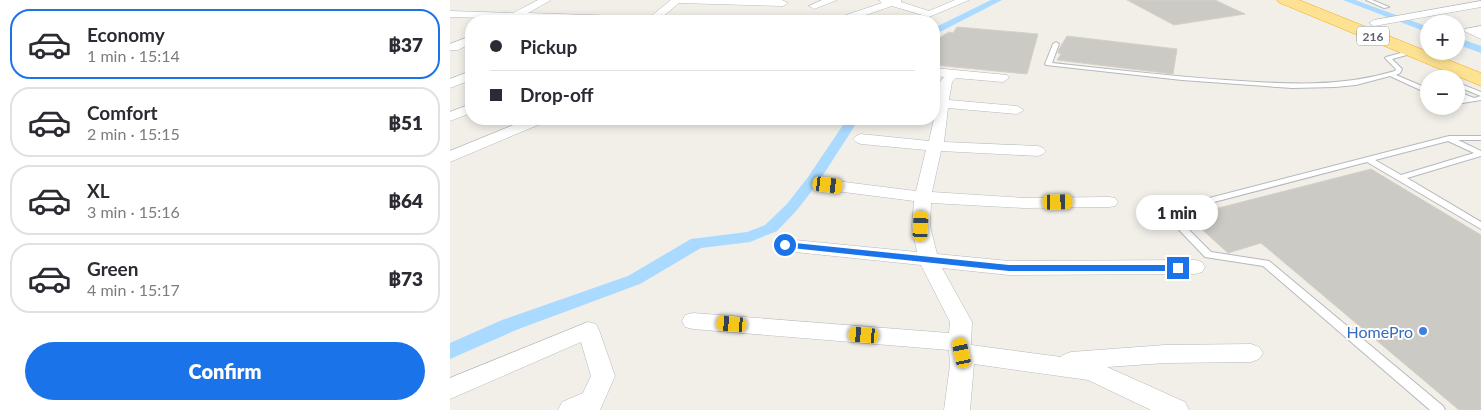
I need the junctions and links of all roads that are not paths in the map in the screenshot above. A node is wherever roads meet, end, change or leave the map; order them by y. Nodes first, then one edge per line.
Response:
1 (546, 0) edge
2 (678, 0) edge
3 (832, 0) edge
4 (964, 0) edge
5 (1285, 0) edge
6 (1316, 0) edge
7 (1368, 0) edge
8 (1449, 0) edge
9 (892, 1) edge
10 (783, 2) dead end
11 (1481, 4) edge
12 (814, 6) dead end
13 (1468, 6) junction
14 (1386, 7) dead end
15 (1481, 11) edge
16 (450, 14) edge
17 (930, 14) junction
18 (465, 15) edge
19 (518, 15) edge
20 (658, 15) edge
21 (854, 15) edge
22 (927, 15) edge
23 (1382, 22) junction
24 (1481, 29) edge
25 (1481, 36) edge
26 (465, 42) edge
27 (1056, 44) dead end
28 (452, 48) edge
29 (1420, 48) edge
30 (465, 51) edge
31 (1465, 59) edge
32 (1443, 60) edge
33 (1481, 65) edge
34 (940, 73) edge
35 (952, 74) junction
36 (1390, 74) junction
37 (465, 78) edge
38 (1003, 78) dead end
39 (1481, 80) edge
40 (450, 84) edge
41 (1420, 88) edge
42 (1465, 88) edge
43 (1481, 94) edge
44 (1465, 97) edge
45 (940, 98) edge
46 (1481, 98) edge
47 (1473, 100) junction
48 (1465, 101) edge
49 (940, 103) edge
50 (1017, 110) dead end
51 (465, 111) edge
52 (450, 118) edge
53 (526, 125) edge
54 (937, 125) edge
55 (861, 138) dead end
56 (1449, 138) junction
57 (1481, 138) edge
58 (936, 146) junction
59 (1038, 152) dead end
60 (1480, 154) edge
61 (450, 157) edge
62 (1368, 160) junction
63 (1399, 178) junction
64 (828, 185) dead end
65 (923, 197) junction
66 (1109, 202) dead end
67 (1481, 216) edge
68 (1471, 220) junction
69 (1481, 226) edge
70 (785, 245) dead end
71 (928, 258) junction
72 (1195, 268) dead end
73 (694, 321) dead end
74 (960, 348) junction
75 (1251, 352) dead end
76 (1041, 363) junction
77 (450, 389) edge
78 (583, 407) edge
79 (957, 410) edge
80 (1176, 410) edge
81 (1439, 410) edge

1 - 19 street
2 - 10 street
2 - 20 street
3 - 12 street
4 - 17 street
5 - 29 highway, 216
6 - 23 highway, 216
7 - 14 lane
8 - 13 street
9 - 17 street
9 - 21 street
11 - 13 street
13 - 15 street
13 - 23 street
16 - 18 street
17 - 22 street
23 - 29 highway, 216
24 - 25 street
26 - 28 street
27 - 36 lane
28 - 30 street
29 - 36 lane
31 - 33 highway
32 - 39 highway, 216
34 - 35 street
35 - 38 street
35 - 45 street
36 - 41 lane
37 - 40 street
42 - 43 lane
44 - 47 lane
46 - 47 lane
47 - 48 lane
49 - 50 street
51 - 52 street
53 - 61 street
54 - 58 street
55 - 58 street
56 - 57 lane
56 - 60 lane
56 - 62 lane
58 - 59 street
58 - 65 street
60 - 63 lane
62 - 63 lane
62 - 81 lane
63 - 68 lane
64 - 65 street
65 - 66 street
65 - 71 street
67 - 68 lane
68 - 69 lane
70 - 71 street
71 - 72 street
71 - 74 street
73 - 74 street
74 - 76 street
74 - 79 street
75 - 76 street
76 - 80 street
77 - 78 street

